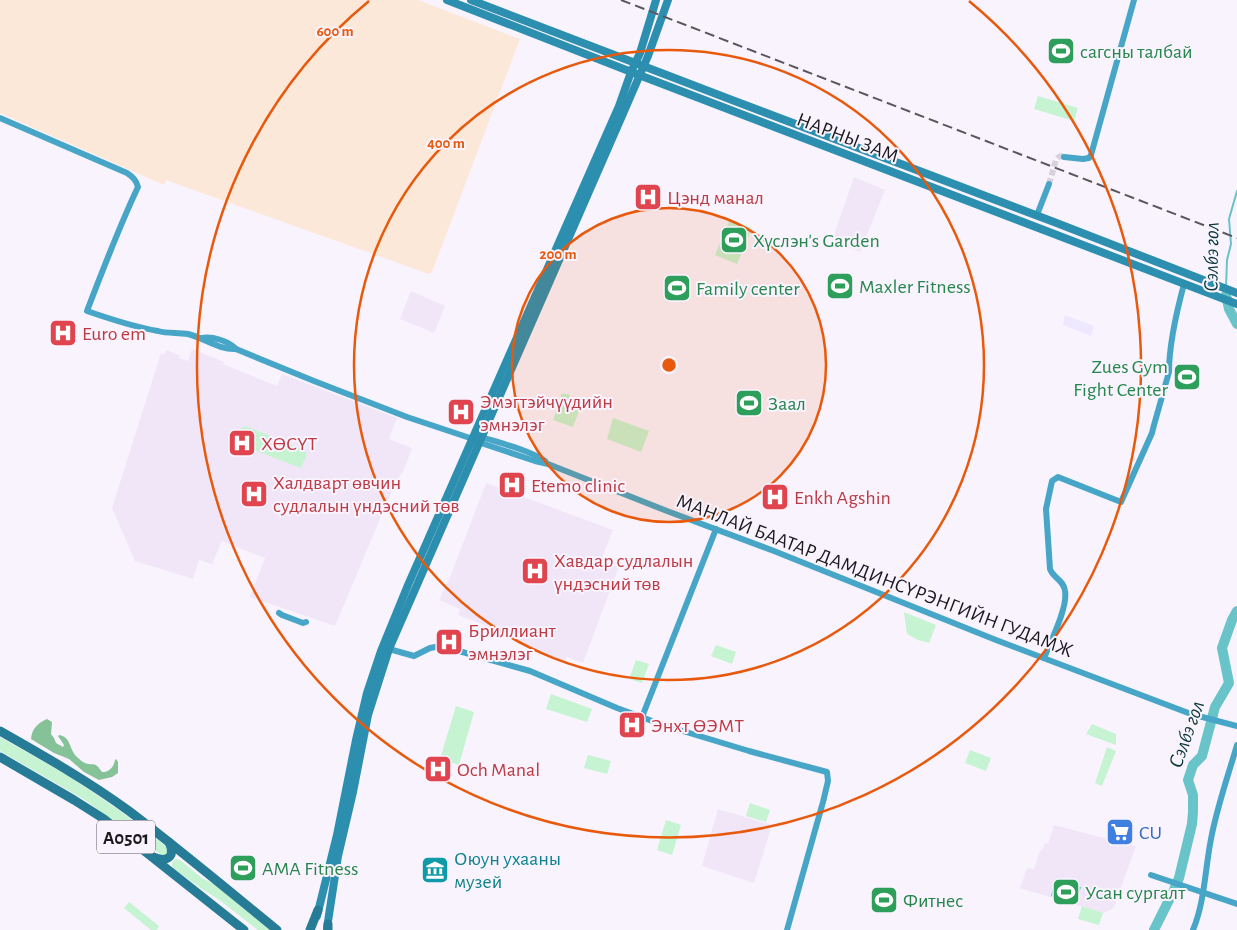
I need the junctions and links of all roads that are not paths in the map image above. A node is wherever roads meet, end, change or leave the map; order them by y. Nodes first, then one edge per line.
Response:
1 (447, 0) edge
2 (471, 0) edge
3 (656, 0) edge
4 (668, 0) edge
5 (1134, 0) edge
6 (636, 63) junction
7 (644, 66) junction
8 (635, 74) junction
9 (0, 118) edge
10 (848, 144) junction
11 (845, 153) junction
12 (1064, 157) dead end
13 (1050, 185) tunnel mouth
14 (1039, 216) junction
15 (1082, 233) junction
16 (1078, 243) junction
17 (1184, 284) junction
18 (1237, 293) edge
19 (1237, 304) edge
20 (477, 439) junction
21 (716, 529) junction
22 (279, 612) dead end
23 (306, 622) dead end
24 (389, 648) junction
25 (1044, 658) junction
26 (642, 717) junction
27 (1237, 726) edge
28 (0, 731) edge
29 (1237, 745) edge
30 (0, 757) edge
31 (169, 842) junction
32 (150, 856) junction
33 (188, 858) junction
34 (173, 874) junction
35 (1151, 875) dead end
36 (1203, 892) junction
37 (1237, 904) edge
38 (318, 910) junction
39 (327, 928) edge
40 (244, 930) edge
41 (277, 930) edge
42 (310, 930) edge
43 (314, 930) edge
44 (787, 930) edge
45 (1193, 930) edge

1 - 8 main road, НАРНЫ ЗАМ
2 - 6 main road, НАРНЫ ЗАМ
3 - 6 main road
4 - 7 main road
5 - 12 street
6 - 7 main road, НАРНЫ ЗАМ
6 - 8 main road
7 - 8 main road
7 - 10 main road, НАРНЫ ЗАМ
8 - 11 main road, НАРНЫ ЗАМ
8 - 20 main road
9 - 20 street, МАНЛАЙ БААТАР ДАМДИНСҮРЭНГИЙН ГУДАМЖ
10 - 11 main road
10 - 14 main road, НАРНЫ ЗАМ
11 - 16 main road, НАРНЫ ЗАМ
13 - 14 street
14 - 15 main road, НАРНЫ ЗАМ
15 - 16 main road
15 - 18 main road, НАРНЫ ЗАМ
16 - 17 main road, НАРНЫ ЗАМ
17 - 19 main road, НАРНЫ ЗАМ
17 - 25 street
20 - 21 street, МАНЛАЙ БААТАР ДАМДИНСҮРЭНГИЙН ГУДАМЖ
20 - 24 main road
20 - 38 main road
21 - 25 street, МАНЛАЙ БААТАР ДАМДИНСҮРЭНГИЙН ГУДАМЖ
21 - 26 street
22 - 23 street
24 - 26 street
24 - 39 main road
25 - 27 street, МАНЛАЙ БААТАР ДАМДИНСҮРЭНГИЙН ГУДАМЖ
26 - 44 street
28 - 31 highway, A0501
29 - 36 street
30 - 32 highway, A0501
31 - 32 highway
31 - 33 highway, A0501
32 - 34 highway, A0501
33 - 34 highway
33 - 41 highway, A0501
34 - 40 highway, A0501
35 - 36 street
36 - 37 street
36 - 45 street
38 - 42 highway
38 - 43 main road

